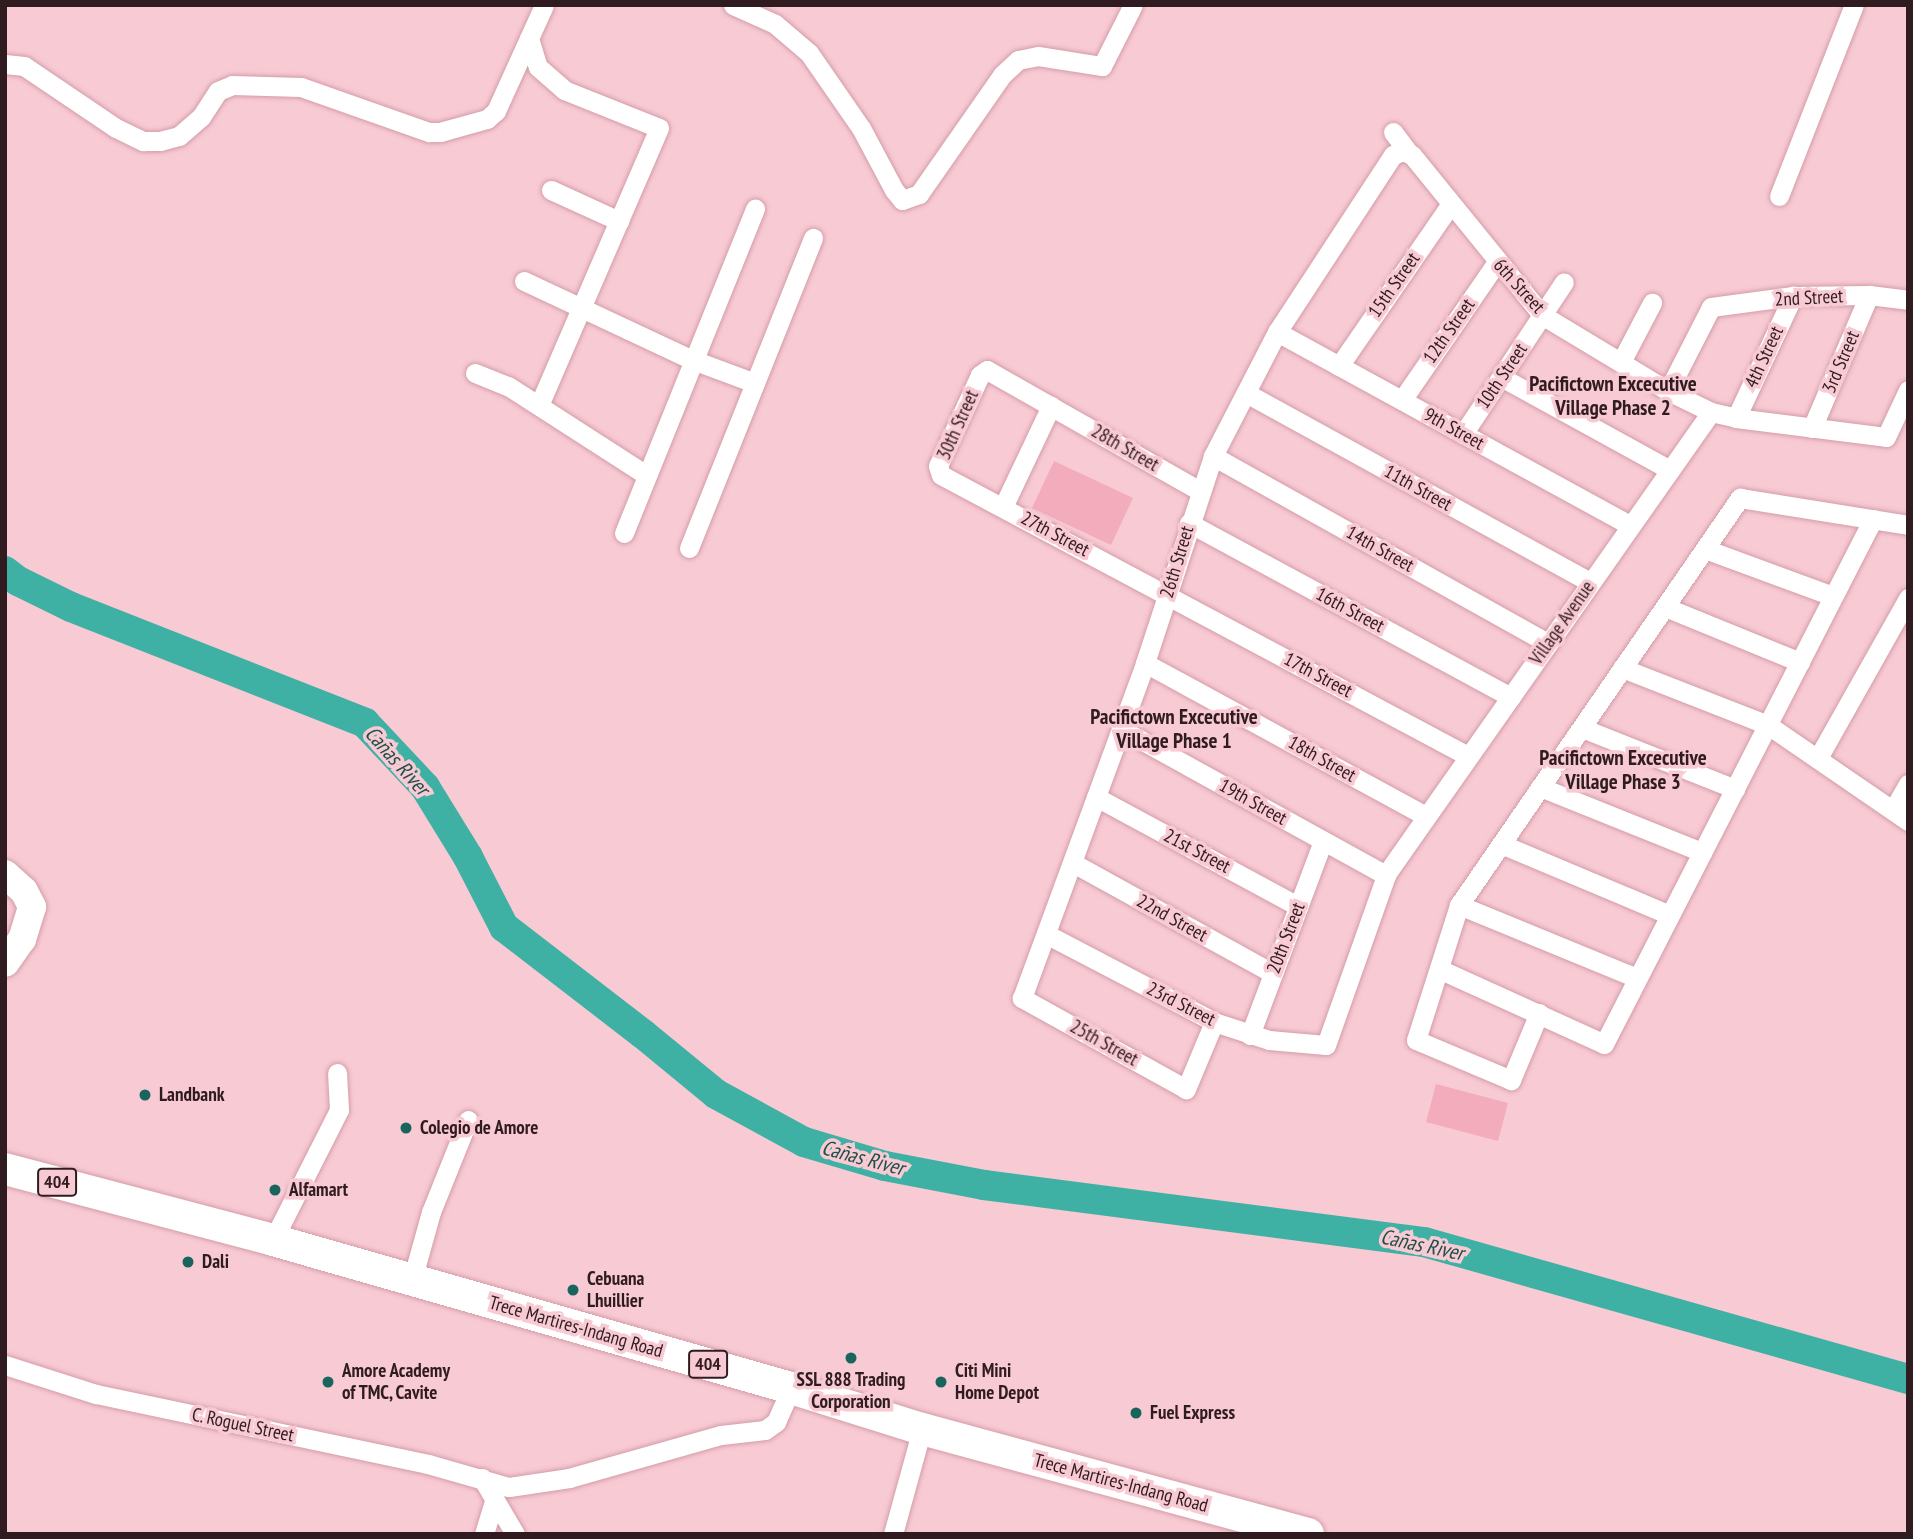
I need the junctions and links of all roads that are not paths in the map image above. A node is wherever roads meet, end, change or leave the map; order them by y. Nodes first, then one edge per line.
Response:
1 (544, 5) edge
2 (733, 5) edge
3 (1133, 5) edge
4 (1854, 5) edge
5 (529, 38) junction
6 (5, 64) edge
7 (1393, 132) dead end
8 (1400, 154) junction
9 (551, 190) dead end
10 (1779, 196) dead end
11 (1450, 205) junction
12 (755, 208) dead end
13 (619, 221) junction
14 (813, 239) dead end
15 (1497, 262) junction
16 (524, 281) dead end
17 (1564, 282) dead end
18 (1869, 295) junction
19 (1793, 296) junction
20 (1908, 300) edge
21 (1652, 303) dead end
22 (582, 306) junction
23 (1542, 314) junction
24 (1277, 332) junction
25 (693, 360) junction
26 (1621, 362) junction
27 (1339, 366) junction
28 (475, 373) dead end
29 (980, 376) joint
30 (1501, 377) junction
31 (755, 383) junction
32 (1908, 390) edge
33 (1668, 391) junction
34 (1246, 393) junction
35 (1402, 400) junction
36 (539, 405) junction
37 (1051, 406) junction
38 (1711, 412) junction
39 (1736, 418) junction
40 (1812, 428) junction
41 (1463, 434) junction
42 (1213, 456) junction
43 (1670, 470) junction
44 (646, 475) junction
45 (942, 475) joint
46 (1200, 491) junction
47 (1003, 507) junction
48 (1873, 519) junction
49 (1189, 523) junction
50 (1908, 525) edge
51 (1630, 526) junction
52 (624, 533) dead end
53 (689, 548) dead end
54 (1705, 549) junction
55 (1590, 582) junction
56 (1168, 594) junction
57 (1833, 596) junction
58 (1908, 598) edge
59 (1665, 607) junction
60 (1547, 643) junction
61 (1800, 662) junction
62 (1145, 663) junction
63 (1622, 668) junction
64 (1511, 697) junction
65 (1768, 724) junction
66 (1582, 727) junction
67 (1121, 729) junction
68 (1468, 757) junction
69 (1818, 758) junction
70 (1908, 784) edge
71 (1540, 787) junction
72 (1735, 789) junction
73 (1096, 797) junction
74 (1901, 815) edge
75 (1426, 816) junction
76 (1323, 841) junction
77 (1501, 844) junction
78 (1702, 852) junction
79 (1073, 863) junction
80 (5, 874) edge
81 (1386, 875) junction
82 (1459, 905) junction
83 (1298, 906) junction
84 (1670, 915) junction
85 (1046, 934) junction
86 (5, 963) edge
87 (1439, 969) junction
88 (1272, 973) junction
89 (1637, 978) junction
90 (1023, 998) joint
91 (1539, 1013) junction
92 (1214, 1022) junction
93 (1250, 1035) junction
94 (1326, 1045) joint
95 (337, 1073) dead end
96 (468, 1120) dead end
97 (5, 1169) edge
98 (273, 1240) junction
99 (412, 1280) junction
100 (5, 1365) edge
101 (791, 1388) junction
102 (922, 1429) junction
103 (482, 1478) junction
104 (495, 1499) junction
105 (484, 1534) edge
106 (515, 1534) edge
107 (893, 1534) edge
108 (1307, 1534) edge

1 - 5 street
2 - 3 street
4 - 10 street
5 - 6 street
5 - 13 street
7 - 8 street, 6th Street
8 - 11 street, 6th Street
8 - 24 street, 26th Street
9 - 13 street
11 - 15 street, 6th Street
11 - 27 street, 15th Street
12 - 25 street
13 - 22 street
14 - 31 street
15 - 23 street, 6th Street
15 - 35 street, 12th Street
16 - 22 street
17 - 23 street, 10th Street
18 - 19 street, 2nd Street
18 - 20 street, 2nd Street
18 - 40 street, 3rd Street
19 - 33 street, 2nd Street
19 - 39 street, 4th Street
21 - 26 street
22 - 25 street
22 - 36 street
23 - 26 street, 6th Street
23 - 30 street, 10th Street
24 - 27 street, 9th Street
24 - 34 street, 26th Street
25 - 31 street
25 - 44 street
26 - 33 street, 6th Street
27 - 35 street, 9th Street
28 - 36 street
29 - 37 street, 28th Street
29 - 45 street, 30th Street
30 - 41 street, 10th Street
30 - 43 street
31 - 53 street
32 - 40 street
33 - 38 street, 6th Street
34 - 42 street, 26th Street
34 - 55 street, 11th Street
35 - 41 street, 9th Street
36 - 44 street
37 - 46 street, 28th Street
37 - 47 street
38 - 39 street
38 - 43 street, Village Avenue
39 - 40 street
41 - 51 street, 9th Street
42 - 46 street, 26th Street
42 - 60 street, 14th Street
43 - 51 street, Village Avenue
44 - 52 street
45 - 47 street, 27th Street
46 - 49 street, 26th Street
47 - 56 street, 27th Street
48 - 50 street
48 - 54 street
48 - 57 street
49 - 56 street, 26th Street
49 - 64 street, 16th Street
51 - 55 street, Village Avenue
54 - 57 street
54 - 59 street
55 - 60 street, Village Avenue
56 - 62 street, 26th Street
56 - 68 street, 17th Street
57 - 61 street
58 - 69 street
59 - 61 street
59 - 63 street
60 - 64 street, Village Avenue
61 - 65 street
62 - 67 street, 26th Street
62 - 75 street, 18th Street
63 - 65 street
63 - 66 street
64 - 68 street, Village Avenue
65 - 69 street
65 - 72 street
66 - 71 street
66 - 72 street
67 - 73 street, 26th Street
67 - 76 street, 19th Street
68 - 75 street, Village Avenue
69 - 74 street
70 - 74 street
71 - 77 street
71 - 78 street
72 - 78 street
73 - 79 street, 26th Street
73 - 83 street, 21st Street
75 - 81 street, Village Avenue
76 - 81 street, 19th Street
76 - 83 street, 20th Street
77 - 82 street
77 - 84 street
78 - 84 street
79 - 85 street, 26th Street
79 - 88 street, 22nd Street
80 - 86 main road
81 - 94 street, Village Avenue
82 - 87 street
82 - 89 street
83 - 88 street, 20th Street
84 - 89 street
85 - 90 street, 26th Street
85 - 92 street, 23rd Street
87 - 91 street
87 - 91 street
88 - 93 street, 20th Street
89 - 91 street
90 - 92 street, 25th Street
92 - 93 street, 23rd Street
93 - 94 street, 23rd Street
95 - 98 street
96 - 99 street
97 - 98 main road, Trece Martires-Indang Road / 404
98 - 99 main road, Trece Martires-Indang Road / 404
99 - 101 main road, Trece Martires-Indang Road / 404
100 - 103 street, C. Roguel Street
101 - 102 main road, Trece Martires-Indang Road / 404
101 - 103 street, C. Roguel Street
102 - 107 street
102 - 108 main road, Trece Martires-Indang Road / 404
103 - 104 street
104 - 105 street
104 - 106 street

